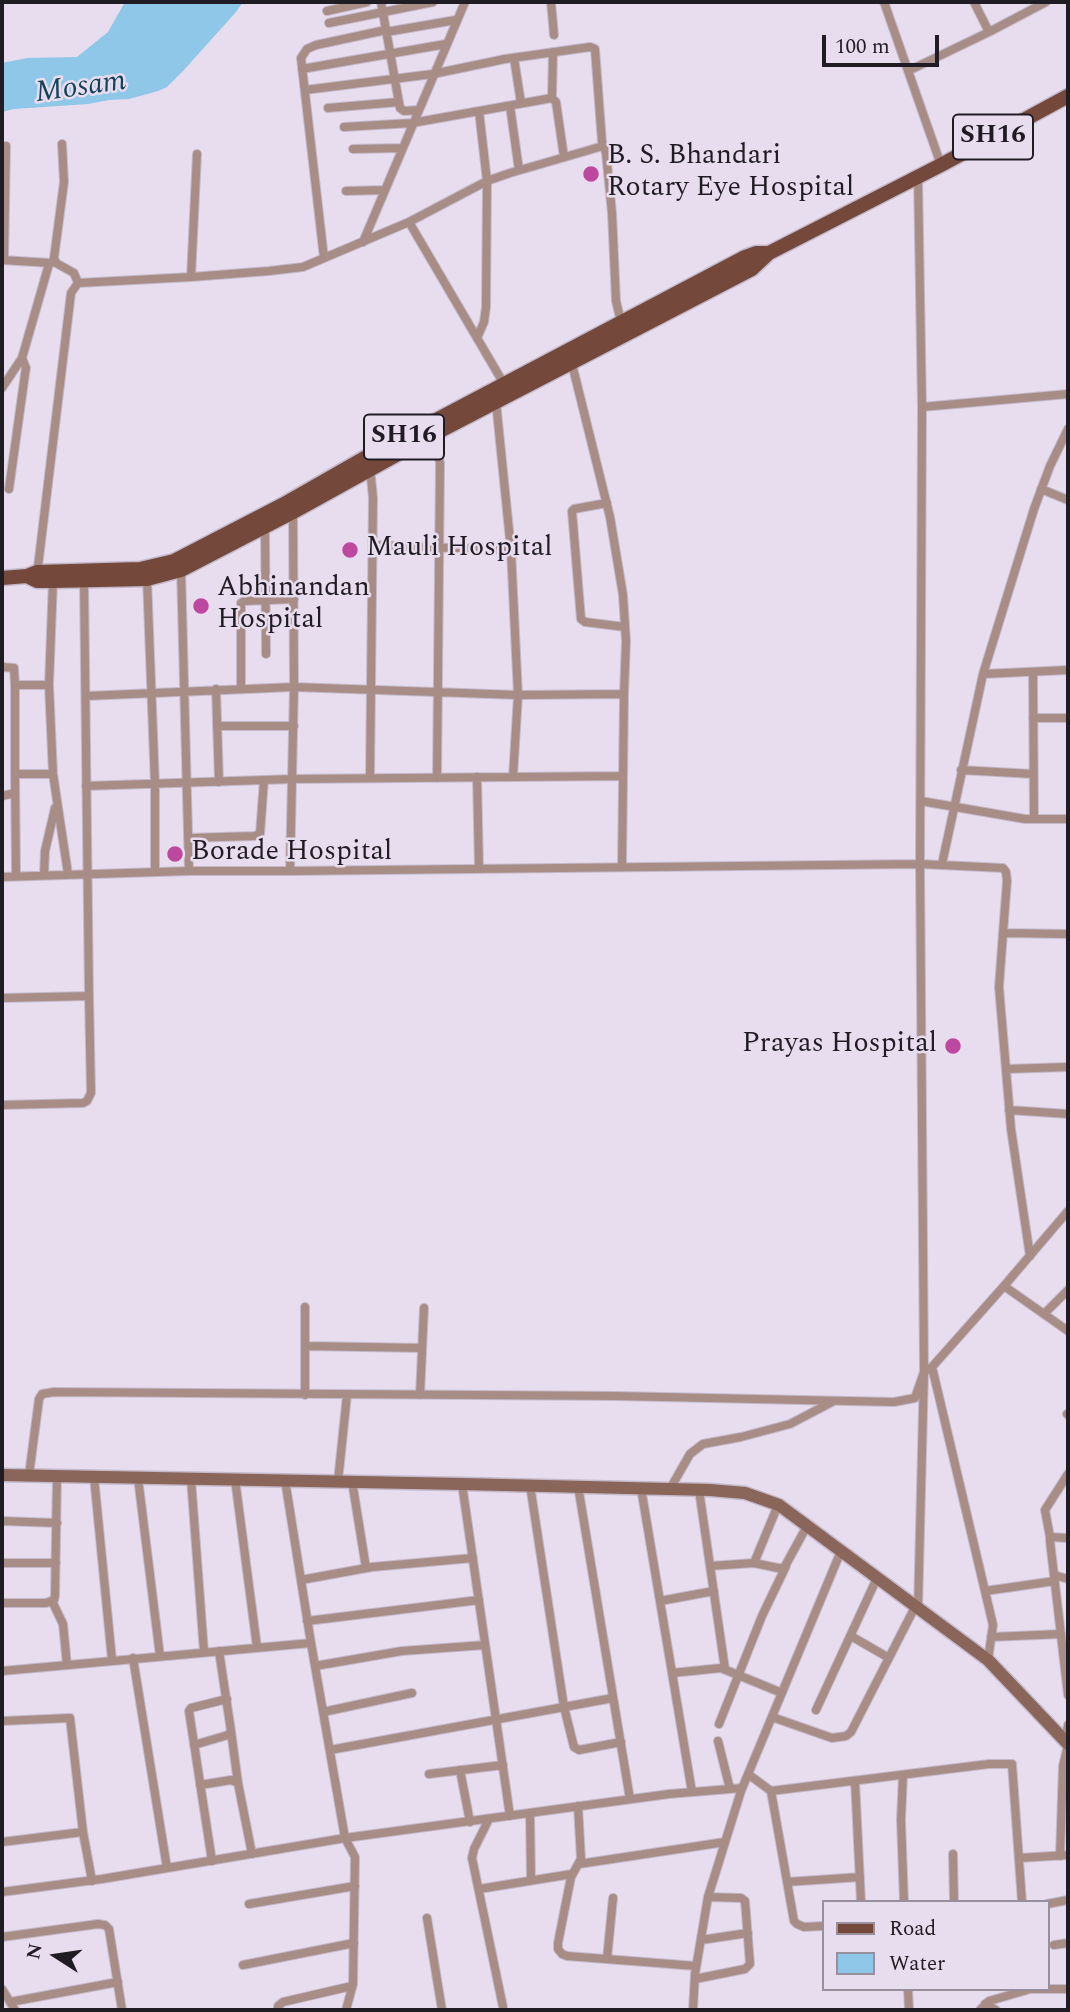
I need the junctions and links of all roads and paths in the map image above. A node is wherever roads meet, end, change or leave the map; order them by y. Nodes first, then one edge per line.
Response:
1 (367, 2) edge
2 (433, 2) edge
3 (464, 2) edge
4 (551, 2) edge
5 (884, 2) edge
6 (974, 2) edge
7 (1046, 2) edge
8 (382, 6) edge
9 (327, 10) dead end
10 (456, 20) junction
11 (329, 23) dead end
12 (386, 31) junction
13 (989, 32) junction
14 (554, 35) dead end
15 (446, 44) junction
16 (553, 52) junction
17 (391, 53) junction
18 (514, 58) junction
19 (302, 69) junction
20 (908, 71) junction
21 (433, 74) junction
22 (395, 79) junction
23 (305, 90) junction
24 (1068, 96) edge
25 (552, 98) junction
26 (399, 102) junction
27 (521, 103) junction
28 (510, 106) junction
29 (328, 108) dead end
30 (418, 110) junction
31 (479, 111) junction
32 (412, 123) junction
33 (344, 127) dead end
34 (62, 144) dead end
35 (6, 146) dead end
36 (603, 146) junction
37 (402, 148) junction
38 (353, 149) dead end
39 (197, 154) dead end
40 (564, 157) junction
41 (941, 165) junction
42 (519, 170) junction
43 (918, 177) junction
44 (487, 181) junction
45 (385, 190) junction
46 (346, 191) dead end
47 (4, 200) edge
48 (410, 222) junction
49 (3, 226) edge
50 (363, 242) junction
51 (324, 258) junction
52 (3, 260) edge
53 (53, 263) junction
54 (191, 277) junction
55 (78, 283) junction
56 (623, 329) junction
57 (477, 338) junction
58 (570, 357) junction
59 (22, 358) junction
60 (504, 384) junction
61 (2, 388) edge
62 (1068, 394) edge
63 (496, 402) junction
64 (922, 407) junction
65 (432, 428) junction
66 (1068, 429) edge
67 (369, 463) junction
68 (9, 489) dead end
69 (1041, 489) junction
70 (1068, 500) edge
71 (607, 503) junction
72 (292, 506) junction
73 (265, 527) junction
74 (373, 545) junction
75 (440, 547) junction
76 (511, 550) junction
77 (179, 564) junction
78 (34, 576) junction
79 (2, 578) edge
80 (147, 579) junction
81 (53, 581) junction
82 (84, 582) junction
83 (294, 598) junction
84 (265, 600) junction
85 (625, 627) junction
86 (266, 654) dead end
87 (2, 667) edge
88 (1068, 670) edge
89 (1033, 672) junction
90 (983, 674) junction
91 (15, 685) junction
92 (49, 685) junction
93 (294, 687) junction
94 (240, 688) junction
95 (216, 689) junction
96 (184, 690) junction
97 (372, 690) junction
98 (150, 692) junction
99 (439, 692) junction
100 (624, 694) junction
101 (518, 695) junction
102 (86, 696) junction
103 (1033, 718) junction
104 (1068, 718) edge
105 (217, 726) junction
106 (294, 726) junction
107 (961, 770) junction
108 (15, 774) junction
109 (53, 774) junction
110 (1033, 774) junction
111 (623, 776) junction
112 (477, 777) junction
113 (513, 777) junction
114 (370, 778) junction
115 (438, 778) junction
116 (293, 779) junction
117 (264, 780) junction
118 (219, 782) junction
119 (187, 783) junction
120 (155, 784) junction
121 (86, 786) junction
122 (15, 793) junction
123 (2, 796) edge
124 (921, 801) junction
125 (57, 802) junction
126 (955, 805) junction
127 (1034, 819) junction
128 (1068, 819) edge
129 (188, 838) junction
130 (920, 864) junction
131 (942, 864) junction
132 (622, 867) junction
133 (479, 869) junction
134 (189, 871) junction
135 (290, 871) junction
136 (155, 872) junction
137 (68, 874) junction
138 (87, 874) junction
139 (44, 875) junction
140 (16, 876) junction
141 (2, 877) edge
142 (1003, 933) junction
143 (1068, 934) edge
144 (89, 996) junction
145 (2, 998) edge
146 (1068, 1068) edge
147 (1006, 1069) junction
148 (2, 1105) edge
149 (1009, 1110) junction
150 (1068, 1114) edge
151 (1068, 1211) edge
152 (1030, 1256) junction
153 (1004, 1286) junction
154 (1068, 1290) edge
155 (305, 1307) dead end
156 (424, 1308) dead end
157 (1044, 1314) junction
158 (1068, 1331) edge
159 (305, 1346) junction
160 (422, 1348) junction
161 (928, 1369) junction
162 (305, 1395) junction
163 (347, 1395) junction
164 (420, 1395) junction
165 (835, 1401) junction
166 (1068, 1474) edge
167 (2, 1475) edge
168 (29, 1475) junction
169 (57, 1476) junction
170 (94, 1477) junction
171 (138, 1478) junction
172 (191, 1479) junction
173 (235, 1479) junction
174 (285, 1480) junction
175 (338, 1481) junction
176 (352, 1481) junction
177 (462, 1484) junction
178 (530, 1485) junction
179 (578, 1486) junction
180 (641, 1488) junction
181 (670, 1489) junction
182 (699, 1490) junction
183 (778, 1505) junction
184 (2, 1521) edge
185 (57, 1523) junction
186 (807, 1526) junction
187 (1050, 1537) junction
188 (1068, 1538) edge
189 (841, 1551) junction
190 (472, 1558) junction
191 (2, 1563) edge
192 (56, 1563) junction
193 (754, 1563) junction
194 (710, 1566) junction
195 (786, 1566) junction
196 (366, 1568) junction
197 (877, 1578) junction
198 (1055, 1578) junction
199 (1068, 1579) edge
200 (301, 1580) junction
201 (714, 1591) junction
202 (985, 1591) junction
203 (479, 1600) junction
204 (52, 1601) junction
205 (660, 1601) junction
206 (2, 1603) edge
207 (917, 1608) junction
208 (307, 1621) junction
209 (1061, 1634) junction
210 (851, 1636) junction
211 (991, 1637) junction
212 (311, 1643) junction
213 (485, 1644) junction
214 (257, 1647) junction
215 (219, 1651) junction
216 (204, 1652) junction
217 (160, 1656) junction
218 (133, 1658) junction
219 (889, 1658) junction
220 (112, 1660) junction
221 (988, 1660) junction
222 (67, 1665) junction
223 (315, 1666) junction
224 (725, 1669) junction
225 (2, 1671) edge
226 (672, 1673) junction
227 (739, 1675) junction
228 (412, 1693) dead end
229 (782, 1693) junction
230 (1068, 1695) edge
231 (613, 1698) junction
232 (227, 1699) junction
233 (564, 1707) junction
234 (816, 1710) dead end
235 (323, 1712) junction
236 (772, 1717) junction
237 (496, 1719) junction
238 (2, 1721) edge
239 (719, 1724) dead end
240 (1068, 1725) edge
241 (231, 1731) junction
242 (718, 1741) dead end
243 (621, 1742) junction
244 (1067, 1743) edge
245 (194, 1745) junction
246 (330, 1750) junction
247 (503, 1765) junction
248 (460, 1770) junction
249 (429, 1774) dead end
250 (748, 1774) junction
251 (903, 1775) junction
252 (855, 1781) junction
253 (238, 1783) junction
254 (200, 1785) junction
255 (742, 1788) junction
256 (730, 1789) junction
257 (771, 1791) junction
258 (692, 1792) junction
259 (630, 1799) junction
260 (578, 1807) junction
261 (530, 1813) junction
262 (510, 1816) junction
263 (489, 1819) junction
264 (470, 1822) junction
265 (83, 1832) junction
266 (345, 1838) junction
267 (2, 1842) edge
268 (724, 1842) junction
269 (252, 1854) junction
270 (953, 1854) dead end
271 (1064, 1855) edge
272 (1019, 1858) junction
273 (212, 1860) junction
274 (579, 1864) junction
275 (167, 1868) junction
276 (572, 1874) junction
277 (860, 1877) junction
278 (92, 1881) junction
279 (530, 1881) junction
280 (787, 1882) junction
281 (355, 1886) junction
282 (479, 1889) junction
283 (2, 1892) edge
284 (708, 1897) junction
285 (613, 1898) dead end
286 (861, 1900) edge
287 (904, 1900) edge
288 (954, 1900) edge
289 (1022, 1900) edge
290 (1068, 1900) edge
291 (249, 1904) dead end
292 (1049, 1904) edge
293 (427, 1918) dead end
294 (822, 1926) edge
295 (748, 1934) junction
296 (2, 1937) edge
297 (701, 1940) junction
298 (354, 1943) junction
299 (1068, 1944) edge
300 (1054, 1945) dead end
301 (607, 1959) junction
302 (243, 1965) dead end
303 (696, 1966) junction
304 (695, 1979) junction
305 (118, 1982) junction
306 (352, 1986) junction
307 (2, 1989) edge
308 (1049, 1989) edge
309 (1068, 1989) edge
310 (908, 1991) edge
311 (1024, 1991) edge
312 (12, 2006) edge
313 (503, 2007) dead end
314 (982, 2007) edge
315 (122, 2010) edge
316 (278, 2010) edge
317 (346, 2010) edge
318 (442, 2010) edge
319 (693, 2010) edge
320 (906, 2010) edge
321 (996, 2010) edge

1 - 9 street
2 - 8 street
3 - 10 street
4 - 14 street
5 - 20 street
6 - 13 street
7 - 13 street
8 - 11 street
8 - 12 street
10 - 12 street
10 - 15 street
12 - 17 street
12 - 19 street
13 - 20 street
15 - 17 street
15 - 21 street
16 - 18 street
16 - 25 street
16 - 36 street
17 - 19 street
17 - 22 street
18 - 21 street
18 - 27 street
19 - 23 street
20 - 41 street
21 - 22 street
21 - 30 street
22 - 23 street
22 - 26 street
23 - 51 street
24 - 41 main road, SH16
25 - 27 street
25 - 40 street
26 - 29 street
26 - 30 street
27 - 28 street
28 - 31 street
28 - 42 street
30 - 32 street
31 - 32 street
31 - 44 street
32 - 33 street
32 - 37 street
34 - 53 street
35 - 47 street
36 - 40 street
36 - 56 street
37 - 38 street
37 - 45 street
39 - 54 street
40 - 42 street
41 - 43 main road, SH16
42 - 44 street
43 - 56 main road, SH16
43 - 64 street
44 - 48 street
44 - 57 street
45 - 46 street
45 - 50 street
47 - 49 street
48 - 50 street
48 - 57 street
49 - 52 street
50 - 51 street
51 - 54 street
52 - 53 street
53 - 55 street
53 - 59 street
54 - 55 street
55 - 78 street
56 - 58 main road, SH16
57 - 60 street
58 - 60 main road, SH16
58 - 63 main road, SH16
58 - 71 street
59 - 61 street
59 - 68 street
60 - 65 main road, SH16
62 - 64 street
63 - 65 main road, SH16
63 - 76 street
64 - 124 street
65 - 67 main road, SH16
65 - 75 street
66 - 69 street
67 - 72 main road, SH16
67 - 74 street
69 - 70 street
69 - 90 street
71 - 85 street
71 - 85 street
72 - 73 main road, SH16
72 - 77 main road, SH16
72 - 83 street
73 - 77 main road, SH16
73 - 84 street
74 - 75 street
74 - 97 street
75 - 76 street
75 - 99 street
76 - 101 street
77 - 78 main road, SH16
77 - 80 main road, SH16
77 - 96 street
78 - 79 main road, SH16
78 - 81 main road
80 - 82 main road, SH16
80 - 98 street
81 - 82 main road, SH16
81 - 92 street
82 - 102 street
83 - 84 street
83 - 93 street
84 - 86 street
84 - 94 street
85 - 100 street
87 - 91 street
88 - 89 street
89 - 90 street
89 - 103 street
90 - 107 street
91 - 92 street
91 - 108 street
92 - 109 street
93 - 94 street
93 - 97 street
93 - 106 street
94 - 95 street
95 - 96 street
95 - 105 street
96 - 98 street
96 - 119 street
97 - 99 street
97 - 114 street
98 - 102 street
98 - 120 street
99 - 101 street
99 - 115 street
100 - 101 street
100 - 111 street
101 - 113 street
102 - 121 street
103 - 104 street
103 - 110 street
105 - 106 street
105 - 118 street
106 - 116 street
107 - 110 street
107 - 126 street
108 - 109 street
108 - 122 street
109 - 125 street
110 - 127 street
111 - 113 street
111 - 132 street
112 - 113 street
112 - 115 street
112 - 133 street
114 - 115 street
114 - 116 street
116 - 117 street
116 - 135 street
117 - 118 street
117 - 129 street
118 - 119 street
119 - 120 street
119 - 129 street
120 - 121 street
120 - 136 street
121 - 138 street
122 - 123 street
122 - 140 street
124 - 126 street
124 - 130 street
125 - 137 street
125 - 139 street
126 - 127 street
126 - 131 street
127 - 128 street
129 - 134 street
130 - 131 street
130 - 132 street
130 - 161 street
131 - 142 street
132 - 133 street
133 - 135 street
134 - 135 street
134 - 136 street
136 - 138 street
137 - 138 street
137 - 139 street
138 - 144 street
139 - 140 street
140 - 141 street
142 - 143 street
142 - 147 street
144 - 145 street
144 - 148 street
146 - 147 street
147 - 149 street
149 - 150 street
149 - 152 street
151 - 152 street
152 - 153 street
153 - 157 street
153 - 161 street
154 - 157 street
155 - 159 street
156 - 160 street
157 - 158 street
159 - 160 street
159 - 162 street
160 - 164 street
161 - 165 street
161 - 202 street
161 - 207 street
162 - 163 street
162 - 168 street
163 - 164 street
163 - 175 street
164 - 165 street
165 - 181 street
166 - 187 street
167 - 168 street
168 - 169 street
169 - 170 street
169 - 185 street
170 - 171 street
170 - 220 street
171 - 172 street
171 - 217 street
172 - 173 street
172 - 216 street
173 - 174 street
173 - 214 street
174 - 175 street
174 - 200 street
175 - 176 street
176 - 177 street
176 - 196 street
177 - 178 street
177 - 190 street
178 - 179 street
178 - 233 street
179 - 180 street
179 - 231 street
180 - 181 street
180 - 205 street
181 - 182 street
182 - 183 street
182 - 194 street
183 - 186 street
183 - 193 street
184 - 185 street
185 - 192 street
186 - 189 street
186 - 195 street
187 - 188 street
187 - 198 street
189 - 197 street
189 - 229 street
190 - 196 street
190 - 203 street
191 - 192 street
192 - 204 street
193 - 194 street
193 - 195 street
194 - 201 street
195 - 227 street
196 - 200 street
197 - 207 street
197 - 210 street
198 - 199 street
198 - 202 street
198 - 209 street
200 - 208 street
201 - 205 street
201 - 224 street
202 - 211 street
203 - 208 street
203 - 213 street
204 - 206 street
204 - 222 street
205 - 226 street
207 - 219 street
207 - 221 street
208 - 212 street
209 - 211 street
209 - 230 street
210 - 219 street
210 - 234 street
211 - 221 street
212 - 214 street
212 - 223 street
213 - 223 street
213 - 237 street
214 - 215 street
215 - 216 street
215 - 232 street
216 - 217 street
217 - 218 street
218 - 220 street
218 - 275 street
219 - 236 street
220 - 222 street
221 - 244 street
222 - 225 street
223 - 235 street
224 - 226 street
224 - 227 street
226 - 258 street
227 - 229 street
227 - 239 street
228 - 235 street
229 - 236 street
231 - 233 street
231 - 243 street
232 - 241 street
232 - 245 street
233 - 237 street
233 - 243 street
235 - 246 street
236 - 250 street
237 - 246 street
237 - 247 street
238 - 265 street
240 - 244 street
241 - 245 street
241 - 253 street
242 - 256 street
243 - 259 street
244 - 271 street
245 - 254 street
246 - 266 street
247 - 248 street
247 - 262 street
248 - 249 street
248 - 264 street
250 - 255 street
250 - 257 street
251 - 252 street
251 - 272 street
251 - 287 street
252 - 257 street
252 - 277 street
253 - 254 street
253 - 269 street
254 - 273 street
255 - 256 street
255 - 268 street
256 - 258 street
257 - 280 street
258 - 259 street
259 - 260 street
260 - 261 street
260 - 274 street
261 - 262 street
261 - 279 street
262 - 263 street
263 - 264 street
263 - 282 street
264 - 266 street
265 - 267 street
265 - 278 street
266 - 269 street
266 - 281 street
268 - 274 street
268 - 284 street
269 - 273 street
270 - 288 street
271 - 272 street
272 - 289 street
273 - 275 street
274 - 276 street
275 - 278 street
276 - 279 street
276 - 301 street
277 - 280 street
277 - 286 street
278 - 283 street
279 - 282 street
280 - 294 street
281 - 291 street
281 - 298 street
282 - 313 street
284 - 295 street
284 - 297 street
285 - 301 street
290 - 292 street
293 - 318 street
295 - 297 street
295 - 304 street
296 - 305 street
297 - 303 street
298 - 302 street
298 - 306 street
299 - 300 street
301 - 303 street
303 - 304 street
304 - 319 street
305 - 312 street
305 - 315 street
306 - 316 street
306 - 317 street
307 - 312 street
308 - 309 street
310 - 320 street
311 - 314 street
314 - 321 street

